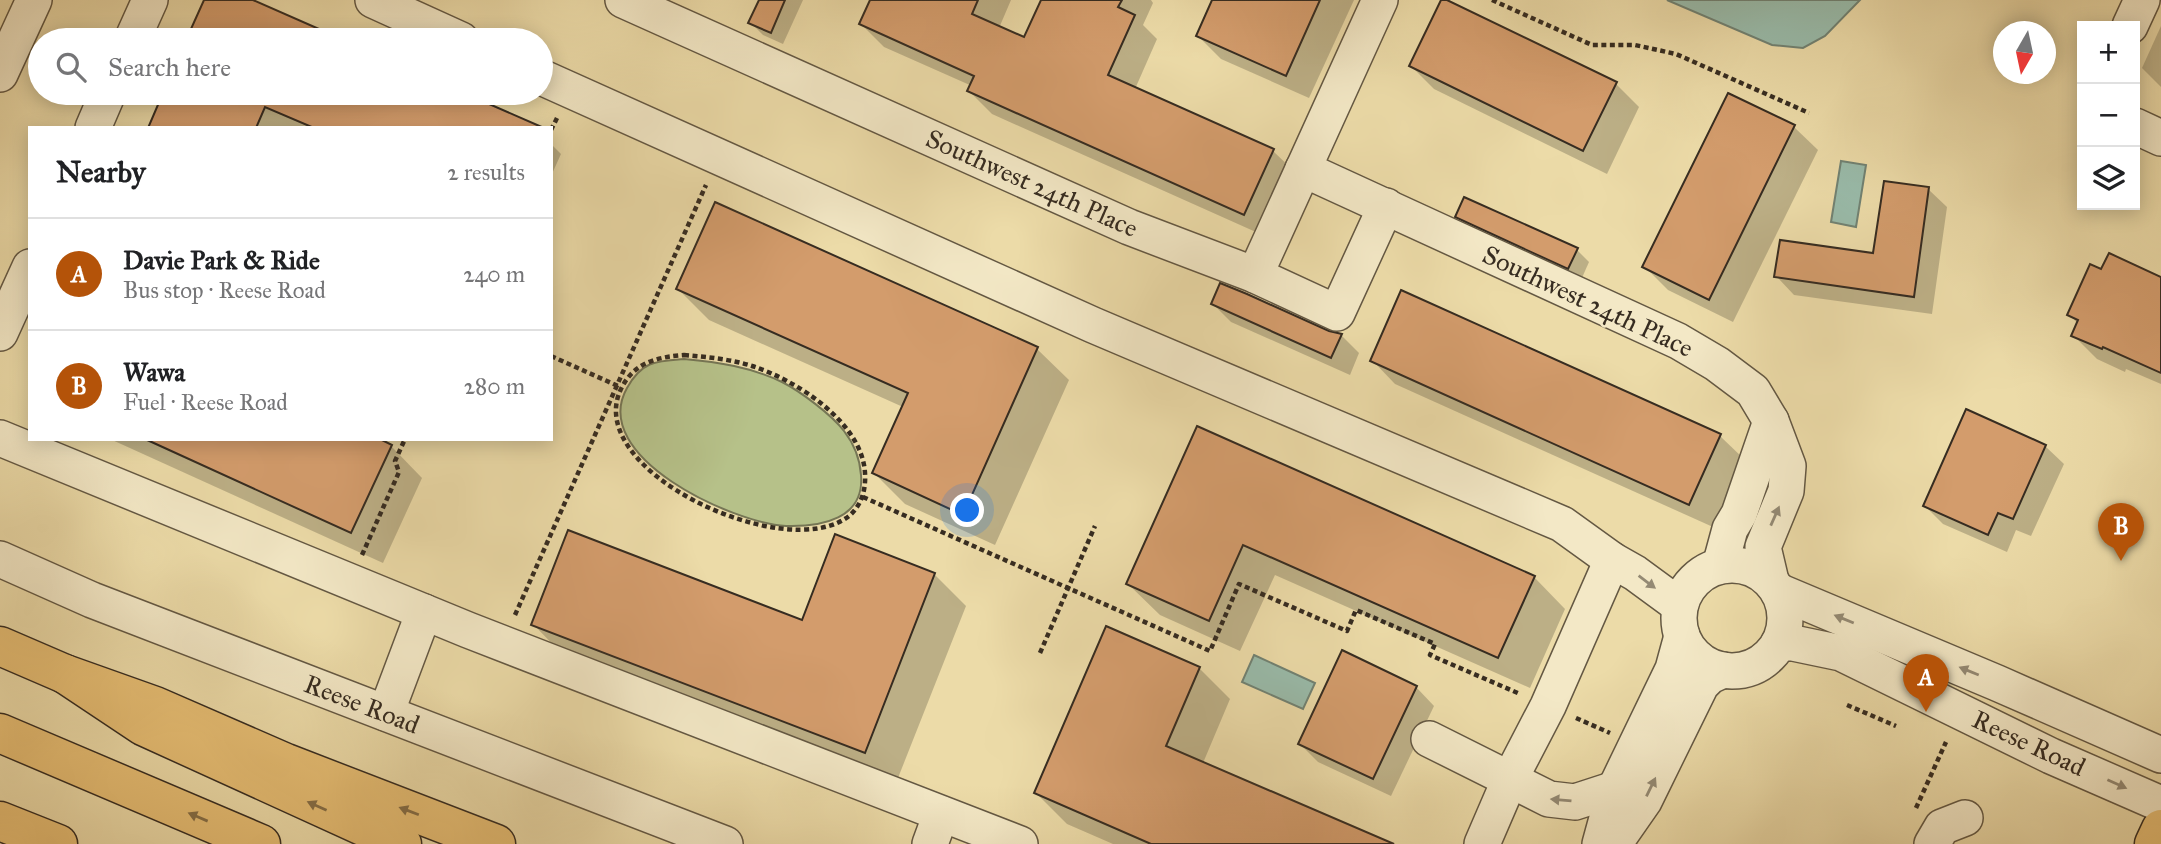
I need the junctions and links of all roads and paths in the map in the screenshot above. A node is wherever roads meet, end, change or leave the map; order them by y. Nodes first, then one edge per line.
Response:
1 (34, 0) edge
2 (150, 0) edge
3 (373, 0) edge
4 (623, 0) edge
5 (1380, 0) edge
6 (1492, 0) edge
7 (2142, 0) edge
8 (2132, 21) edge
9 (137, 28) edge
10 (435, 28) edge
11 (0, 74) edge
12 (553, 82) edge
13 (103, 105) edge
14 (1809, 113) dead end
15 (94, 126) edge
16 (2140, 128) edge
17 (2161, 138) edge
18 (719, 156) junction
19 (1303, 169) junction
20 (1385, 206) junction
21 (28, 271) edge
22 (1255, 275) junction
23 (0, 333) edge
24 (553, 357) edge
25 (619, 387) junction
26 (1771, 421) junction
27 (0, 438) edge
28 (404, 441) edge
29 (863, 497) junction
30 (1095, 526) dead end
31 (0, 559) edge
32 (1612, 560) junction
33 (1720, 566) junction
34 (351, 582) junction
35 (1775, 586) junction
36 (1068, 588) junction
37 (424, 612) junction
38 (1681, 621) junction
39 (502, 643) junction
40 (1779, 643) junction
41 (0, 646) edge
42 (1040, 653) dead end
43 (1723, 670) junction
44 (65, 674) junction
45 (1847, 705) dead end
46 (1548, 706) junction
47 (386, 713) junction
48 (1896, 726) dead end
49 (0, 733) edge
50 (1429, 739) dead end
51 (1946, 742) dead end
52 (1636, 744) junction
53 (2161, 755) edge
54 (1510, 779) junction
55 (1615, 789) junction
56 (2161, 804) edge
57 (1965, 818) dead end
58 (0, 819) edge
59 (936, 829) edge
60 (2161, 829) edge
61 (1922, 831) edge
62 (48, 840) edge
63 (261, 844) edge
64 (402, 844) edge
65 (496, 844) edge
66 (725, 844) edge
67 (1020, 844) edge
68 (1482, 844) edge
69 (1600, 844) edge
70 (1614, 844) edge
71 (2154, 844) edge

1 - 11 street
2 - 9 street
3 - 10 street
4 - 22 street, Southwest 24th Place
5 - 19 street
6 - 14 path
7 - 8 street
12 - 18 street
13 - 15 street
16 - 17 street
18 - 25 path
18 - 32 street
19 - 20 street, Southwest 24th Place
19 - 22 street
20 - 22 street, Southwest 24th Place
20 - 26 street, Southwest 24th Place
21 - 23 street
24 - 25 path
25 - 29 path
25 - 29 path
25 - 39 path
26 - 33 street
35 -> 26 street, Southwest 24th Place
27 - 34 street
28 - 34 path
29 - 36 path
30 - 36 path
31 - 47 street, Reese Road
32 -> 38 street
32 - 46 street
33 - 35 street
33 - 38 street
34 - 37 street
35 - 40 street
53 -> 35 street, Reese Road
36 - 42 path
36 - 46 path
37 - 39 street
37 - 47 street
38 - 43 street
38 - 52 street
39 - 59 street
40 - 43 street
40 -> 56 street, Reese Road
41 - 44 main road
70 -> 43 street
64 -> 44 main road
65 -> 44 main road
45 - 48 path
46 - 52 path
46 - 54 street
47 - 66 street, Reese Road
63 -> 49 main road
50 - 54 street
51 - 61 path
52 - 55 street
55 -> 54 street
54 - 68 street
55 - 69 street
57 - 61 street
58 - 62 main road
59 - 67 street
60 - 71 main road

